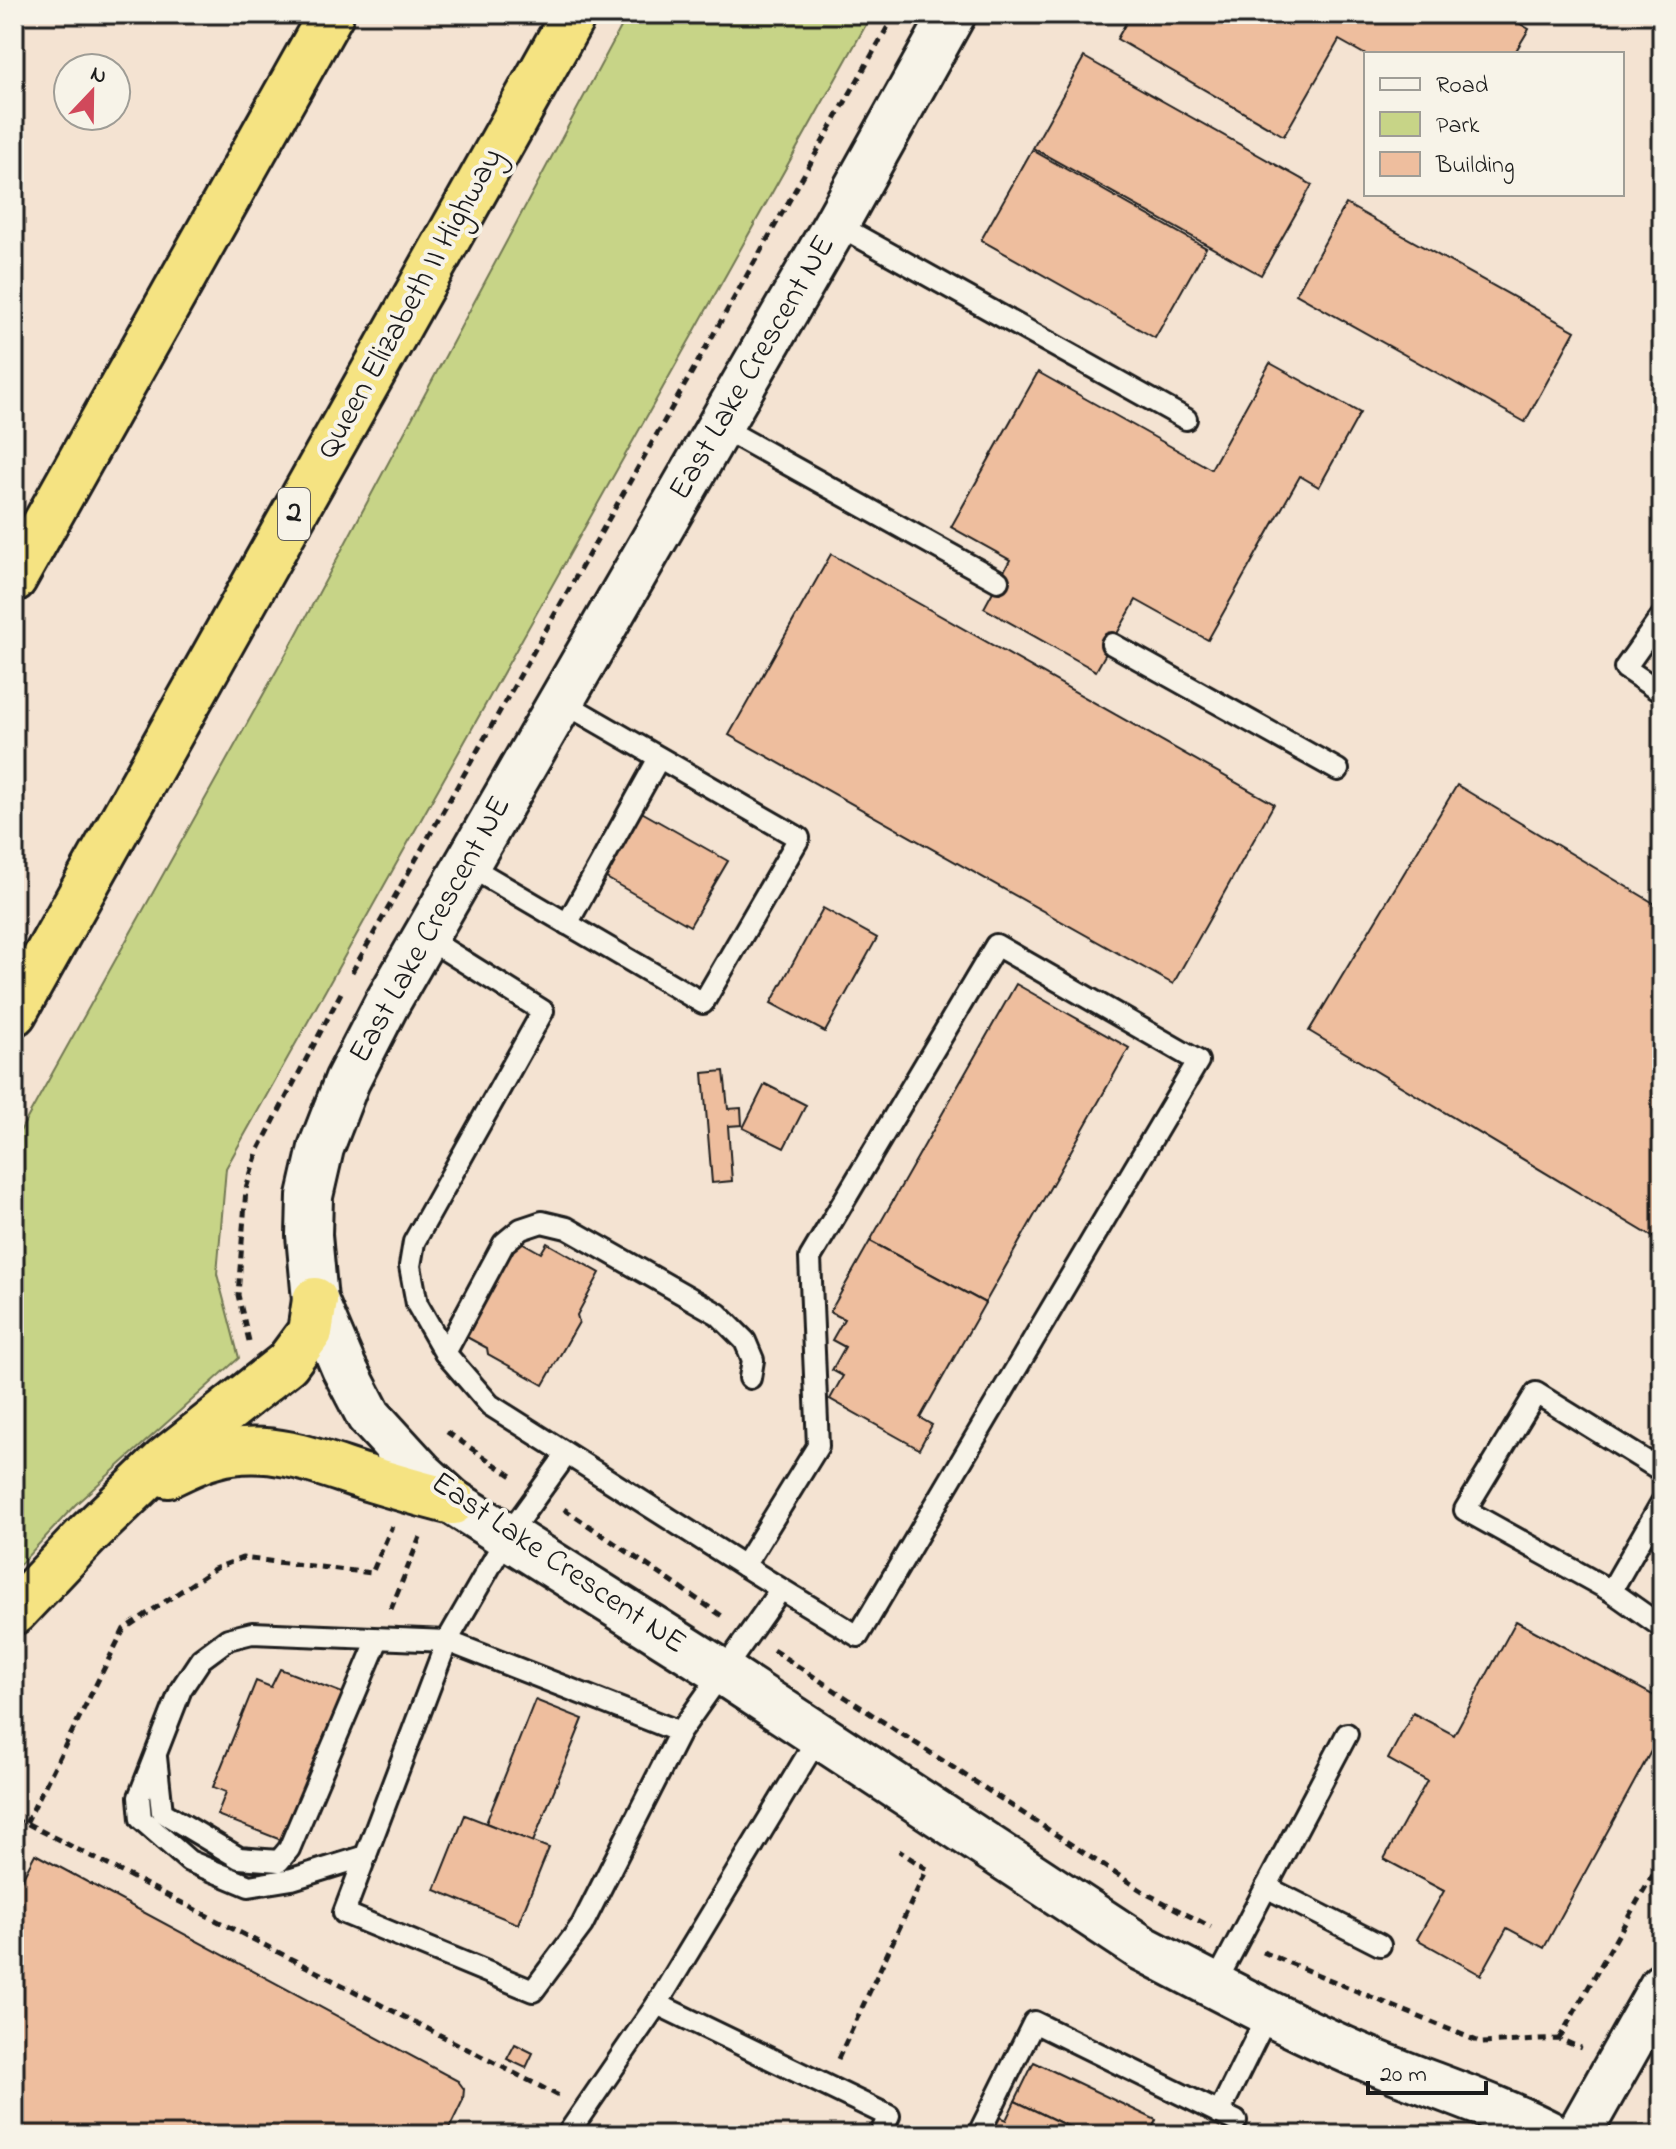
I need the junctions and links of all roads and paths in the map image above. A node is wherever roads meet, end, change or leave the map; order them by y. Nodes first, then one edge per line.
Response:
1 (331, 14) edge
2 (574, 14) edge
3 (953, 14) edge
4 (836, 224) junction
5 (1186, 419) dead end
6 (719, 426) junction
7 (14, 579) edge
8 (998, 581) dead end
9 (1662, 616) edge
10 (1112, 644) dead end
11 (1662, 693) edge
12 (561, 701) junction
13 (659, 758) junction
14 (1338, 770) dead end
15 (467, 865) junction
16 (567, 924) junction
17 (425, 937) junction
18 (14, 1013) edge
19 (315, 1300) junction
20 (445, 1353) junction
21 (750, 1378) dead end
22 (447, 1432) dead end
23 (566, 1455) junction
24 (1662, 1471) edge
25 (539, 1492) junction
26 (453, 1502) junction
27 (1662, 1502) edge
28 (407, 1530) dead end
29 (508, 1535) junction
30 (86, 1536) junction
31 (744, 1566) junction
32 (781, 1589) junction
33 (1611, 1591) junction
34 (14, 1612) edge
35 (1662, 1627) edge
36 (750, 1635) junction
37 (378, 1639) junction
38 (447, 1641) junction
39 (724, 1673) junction
40 (680, 1732) junction
41 (1347, 1734) dead end
42 (819, 1736) junction
43 (156, 1753) junction
44 (14, 1821) edge
45 (899, 1851) dead end
46 (366, 1856) junction
47 (1662, 1858) edge
48 (1266, 1887) junction
49 (1238, 1940) junction
50 (1380, 1945) dead end
51 (1214, 1986) junction
52 (1662, 1986) edge
53 (657, 2004) junction
54 (1269, 2012) junction
55 (826, 2085) junction
56 (585, 2109) junction
57 (567, 2135) edge
58 (880, 2135) edge
59 (978, 2135) edge
60 (1552, 2135) edge
61 (1578, 2135) edge

1 - 7 highway
2 - 18 highway, Queen Elizabeth II Highway / 2
3 - 4 street, East Lake Crescent NE
4 - 5 lane
4 - 6 street, East Lake Crescent NE
6 - 8 lane
6 - 12 street, East Lake Crescent NE
9 - 11 lane
10 - 14 lane
12 - 13 lane
12 - 15 street, East Lake Crescent NE
13 - 16 lane
13 - 16 lane
15 - 16 lane
15 - 17 street, East Lake Crescent NE
17 - 19 street, East Lake Crescent NE
17 - 20 lane
19 - 26 street, East Lake Crescent NE
19 - 30 highway
20 - 21 lane
20 - 23 lane
22 - 25 path
23 - 25 lane
23 - 31 lane
24 - 33 lane
25 - 29 lane
25 - 36 path
26 - 29 street, East Lake Crescent NE
26 - 30 highway
27 - 33 lane
28 - 37 path
29 - 38 lane
29 - 39 street, East Lake Crescent NE
30 - 34 highway
31 - 32 lane
31 - 32 lane
32 - 36 lane
33 - 35 lane
36 - 39 lane
36 - 49 path
37 - 38 lane
37 - 43 lane
37 - 43 lane
38 - 40 lane
38 - 46 lane
39 - 40 lane
39 - 42 street, East Lake Crescent NE
40 - 46 lane
41 - 48 lane
42 - 51 street, East Lake Crescent NE
42 - 53 lane
43 - 46 lane
44 - 56 path
45 - 55 path
47 - 49 path
48 - 49 lane
48 - 50 lane
49 - 51 lane
51 - 54 street, East Lake Crescent NE
52 - 61 street
53 - 55 lane
53 - 56 lane
54 - 59 lane
54 - 60 street, East Lake Crescent NE
55 - 58 lane
56 - 57 lane

